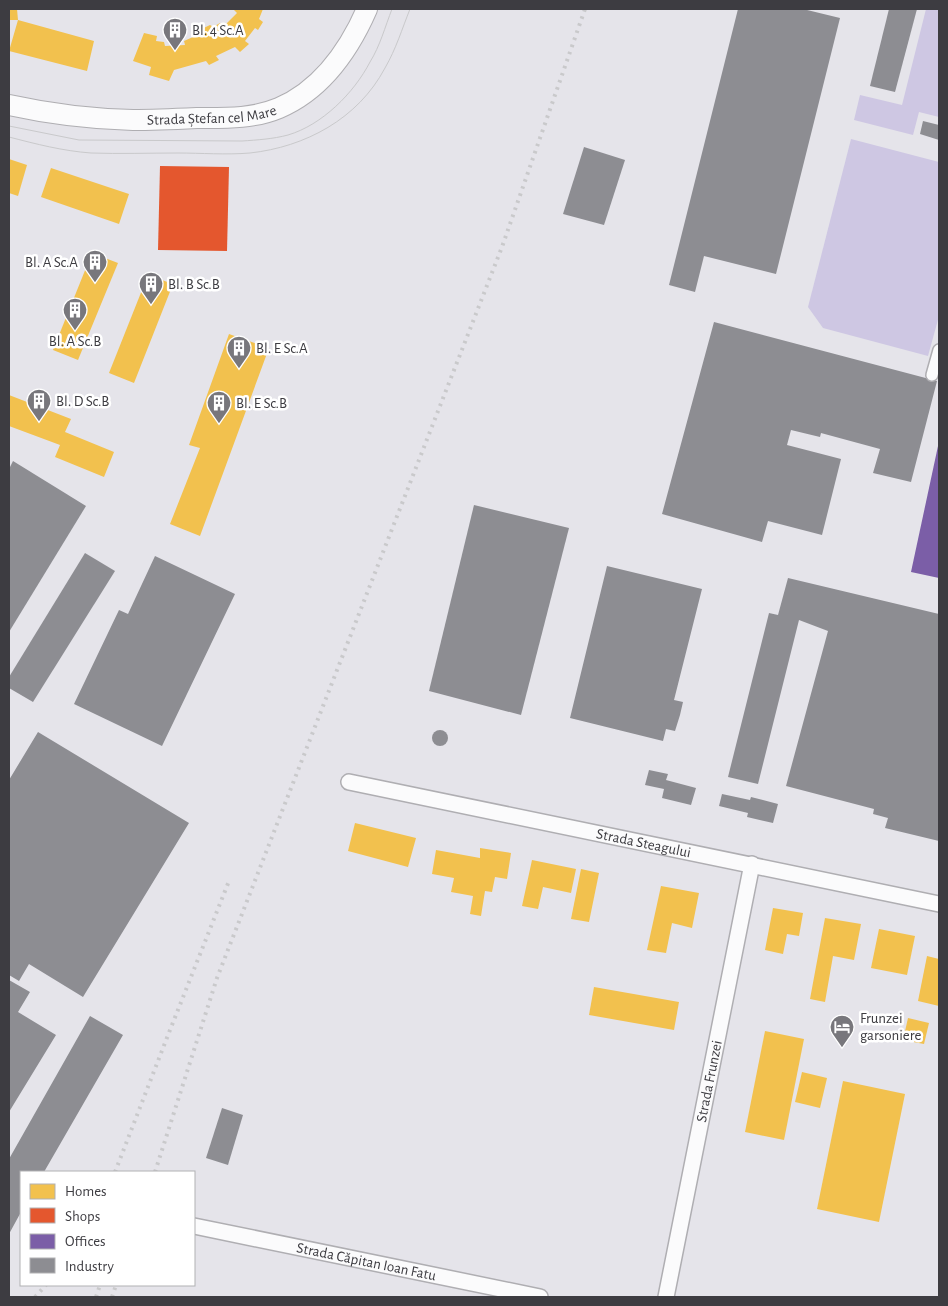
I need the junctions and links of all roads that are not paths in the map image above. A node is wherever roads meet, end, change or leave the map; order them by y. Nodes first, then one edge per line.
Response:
1 (367, 9) edge
2 (9, 105) edge
3 (939, 350) edge
4 (932, 375) dead end
5 (349, 782) dead end
6 (752, 864) junction
7 (939, 904) edge
8 (195, 1226) edge
9 (540, 1297) edge
10 (666, 1297) edge

1 - 2 main road, Strada Ștefan cel Mare
3 - 4 street
5 - 6 street, Strada Steagului
6 - 7 street, Strada Steagului
6 - 10 street, Strada Frunzei
8 - 9 street, Strada Căpitan Ioan Fatu

